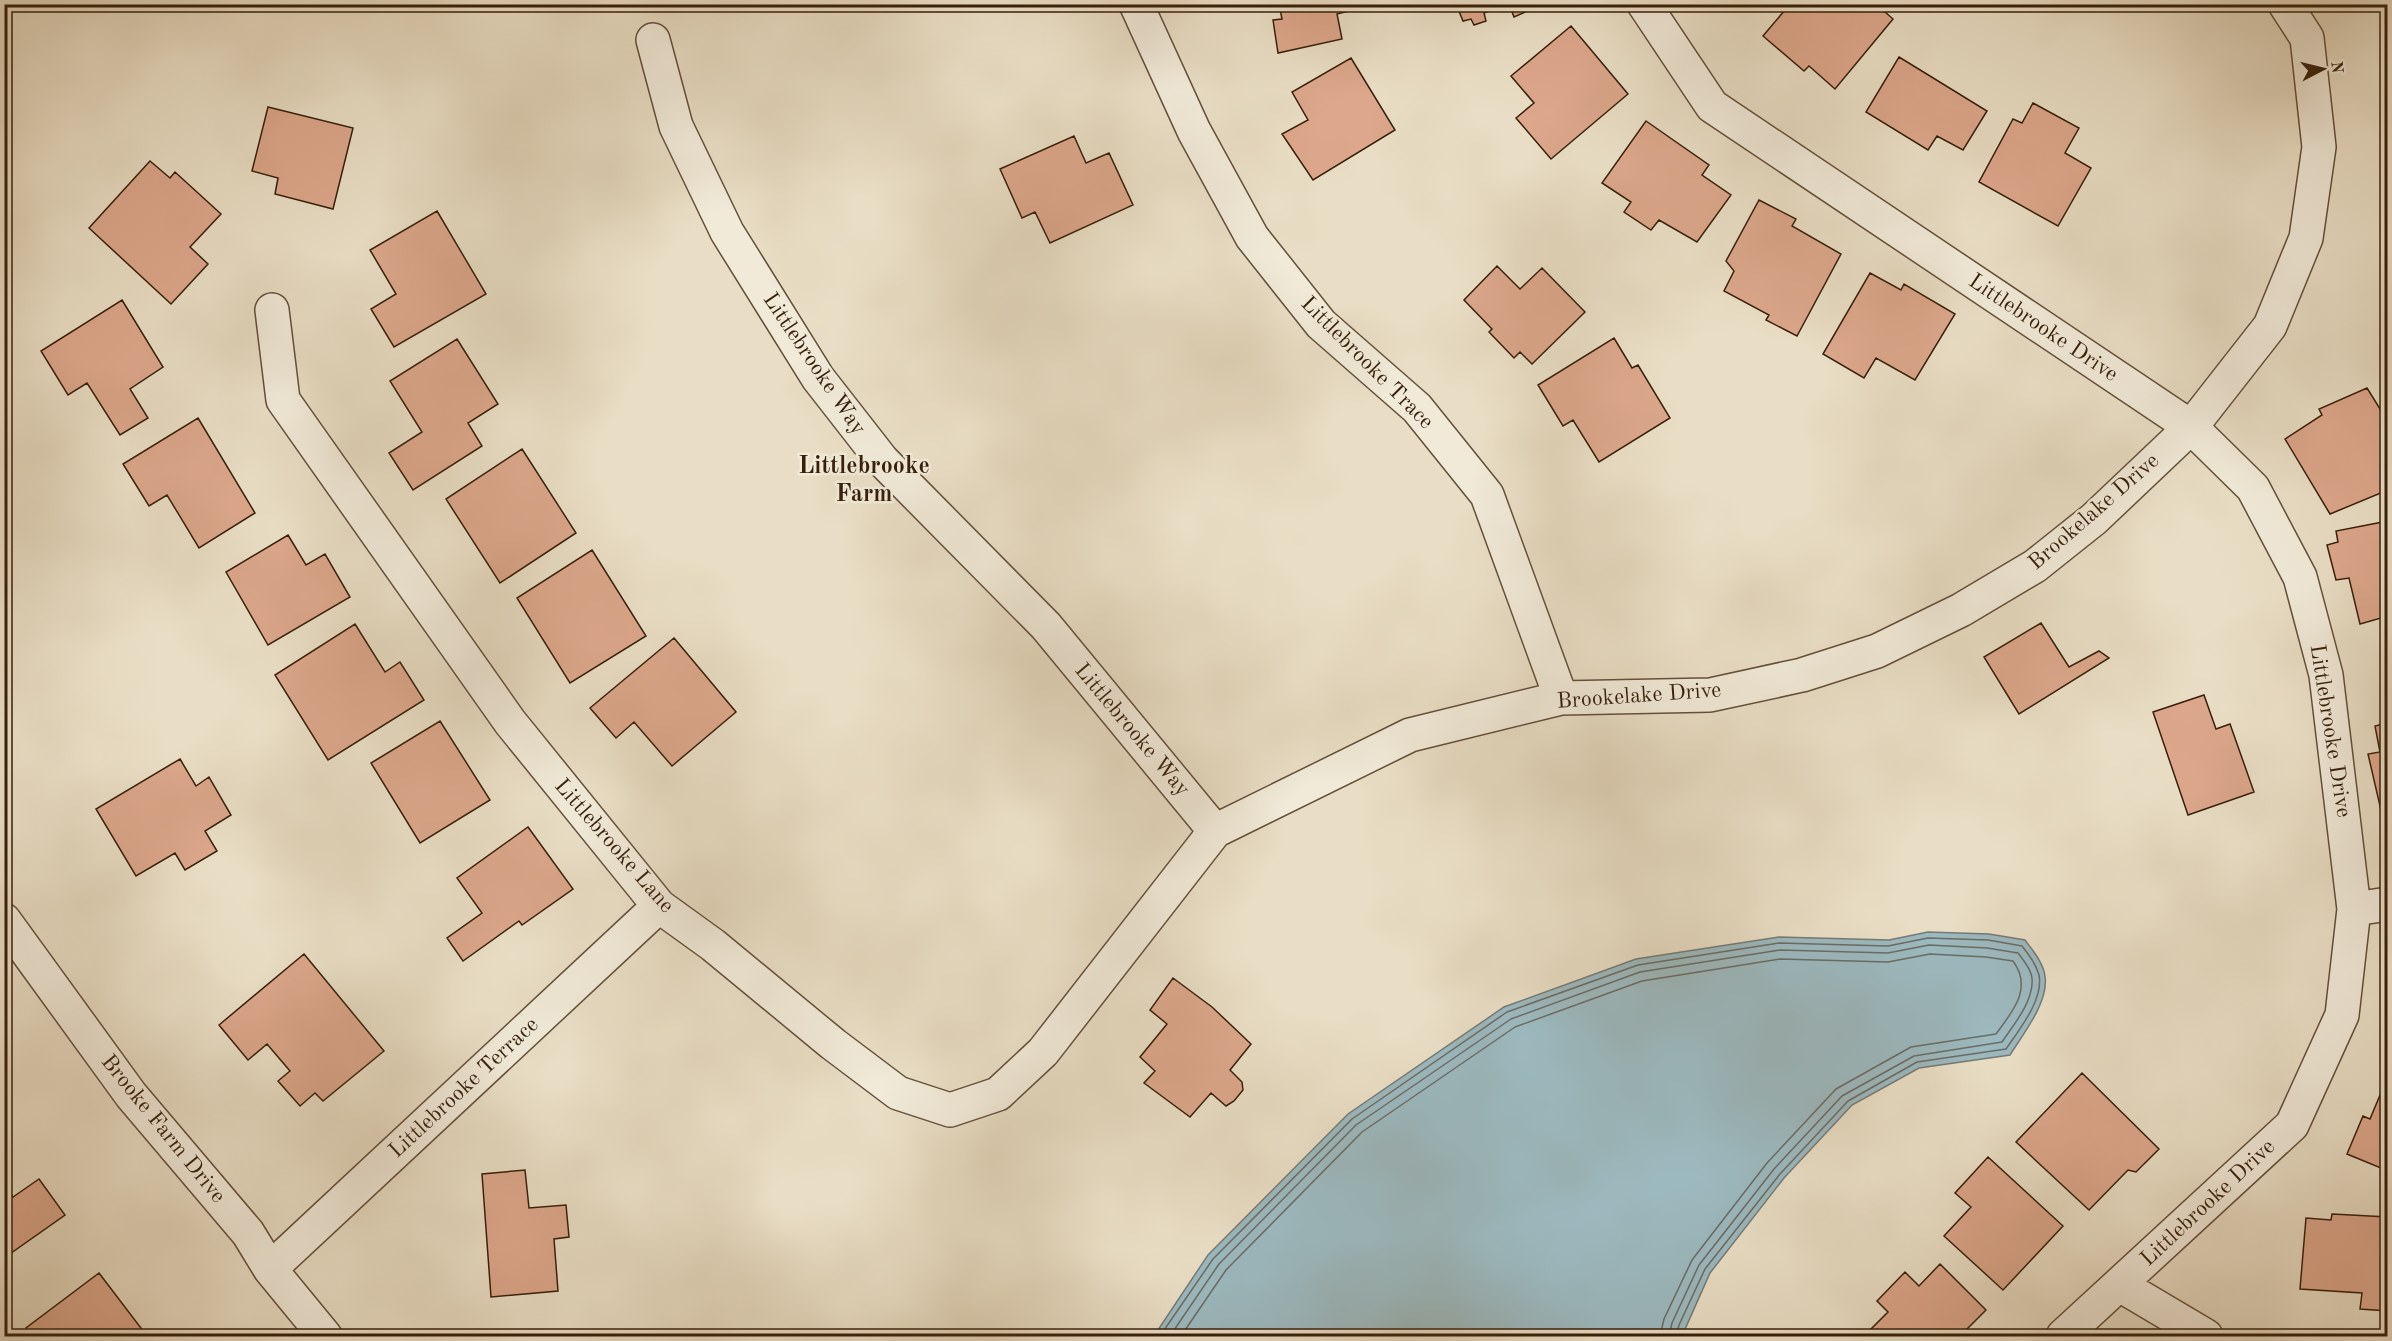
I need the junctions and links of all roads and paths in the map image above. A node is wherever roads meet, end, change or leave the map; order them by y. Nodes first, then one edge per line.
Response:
1 (1137, 4) edge
2 (1644, 4) edge
3 (2285, 4) edge
4 (653, 40) dead end
5 (272, 310) dead end
6 (2191, 427) junction
7 (1562, 698) junction
8 (1215, 831) junction
9 (2388, 904) edge
10 (659, 906) junction
11 (2354, 909) junction
12 (4, 920) edge
13 (1105, 972) joint
14 (270, 1269) junction
15 (2120, 1285) junction
16 (325, 1336) edge
17 (2063, 1336) edge
18 (2206, 1336) edge

1 - 7 street, Littlebrooke Trace
2 - 6 street, Littlebrooke Drive
3 - 6 street, Brookelake Drive
4 - 8 street, Littlebrooke Way
5 - 10 street, Littlebrooke Lane
6 - 7 street, Brookelake Drive
6 - 11 street, Littlebrooke Drive
7 - 8 street, Brookelake Drive
8 - 13 street, Brookelake Drive
9 - 11 street
10 - 13 street, Littlebrooke Lane
10 - 14 street, Littlebrooke Terrace
11 - 15 street, Littlebrooke Drive
12 - 14 street, Brooke Farm Drive
14 - 16 street, Brooke Farm Drive
15 - 17 street, Littlebrooke Drive
15 - 18 street

